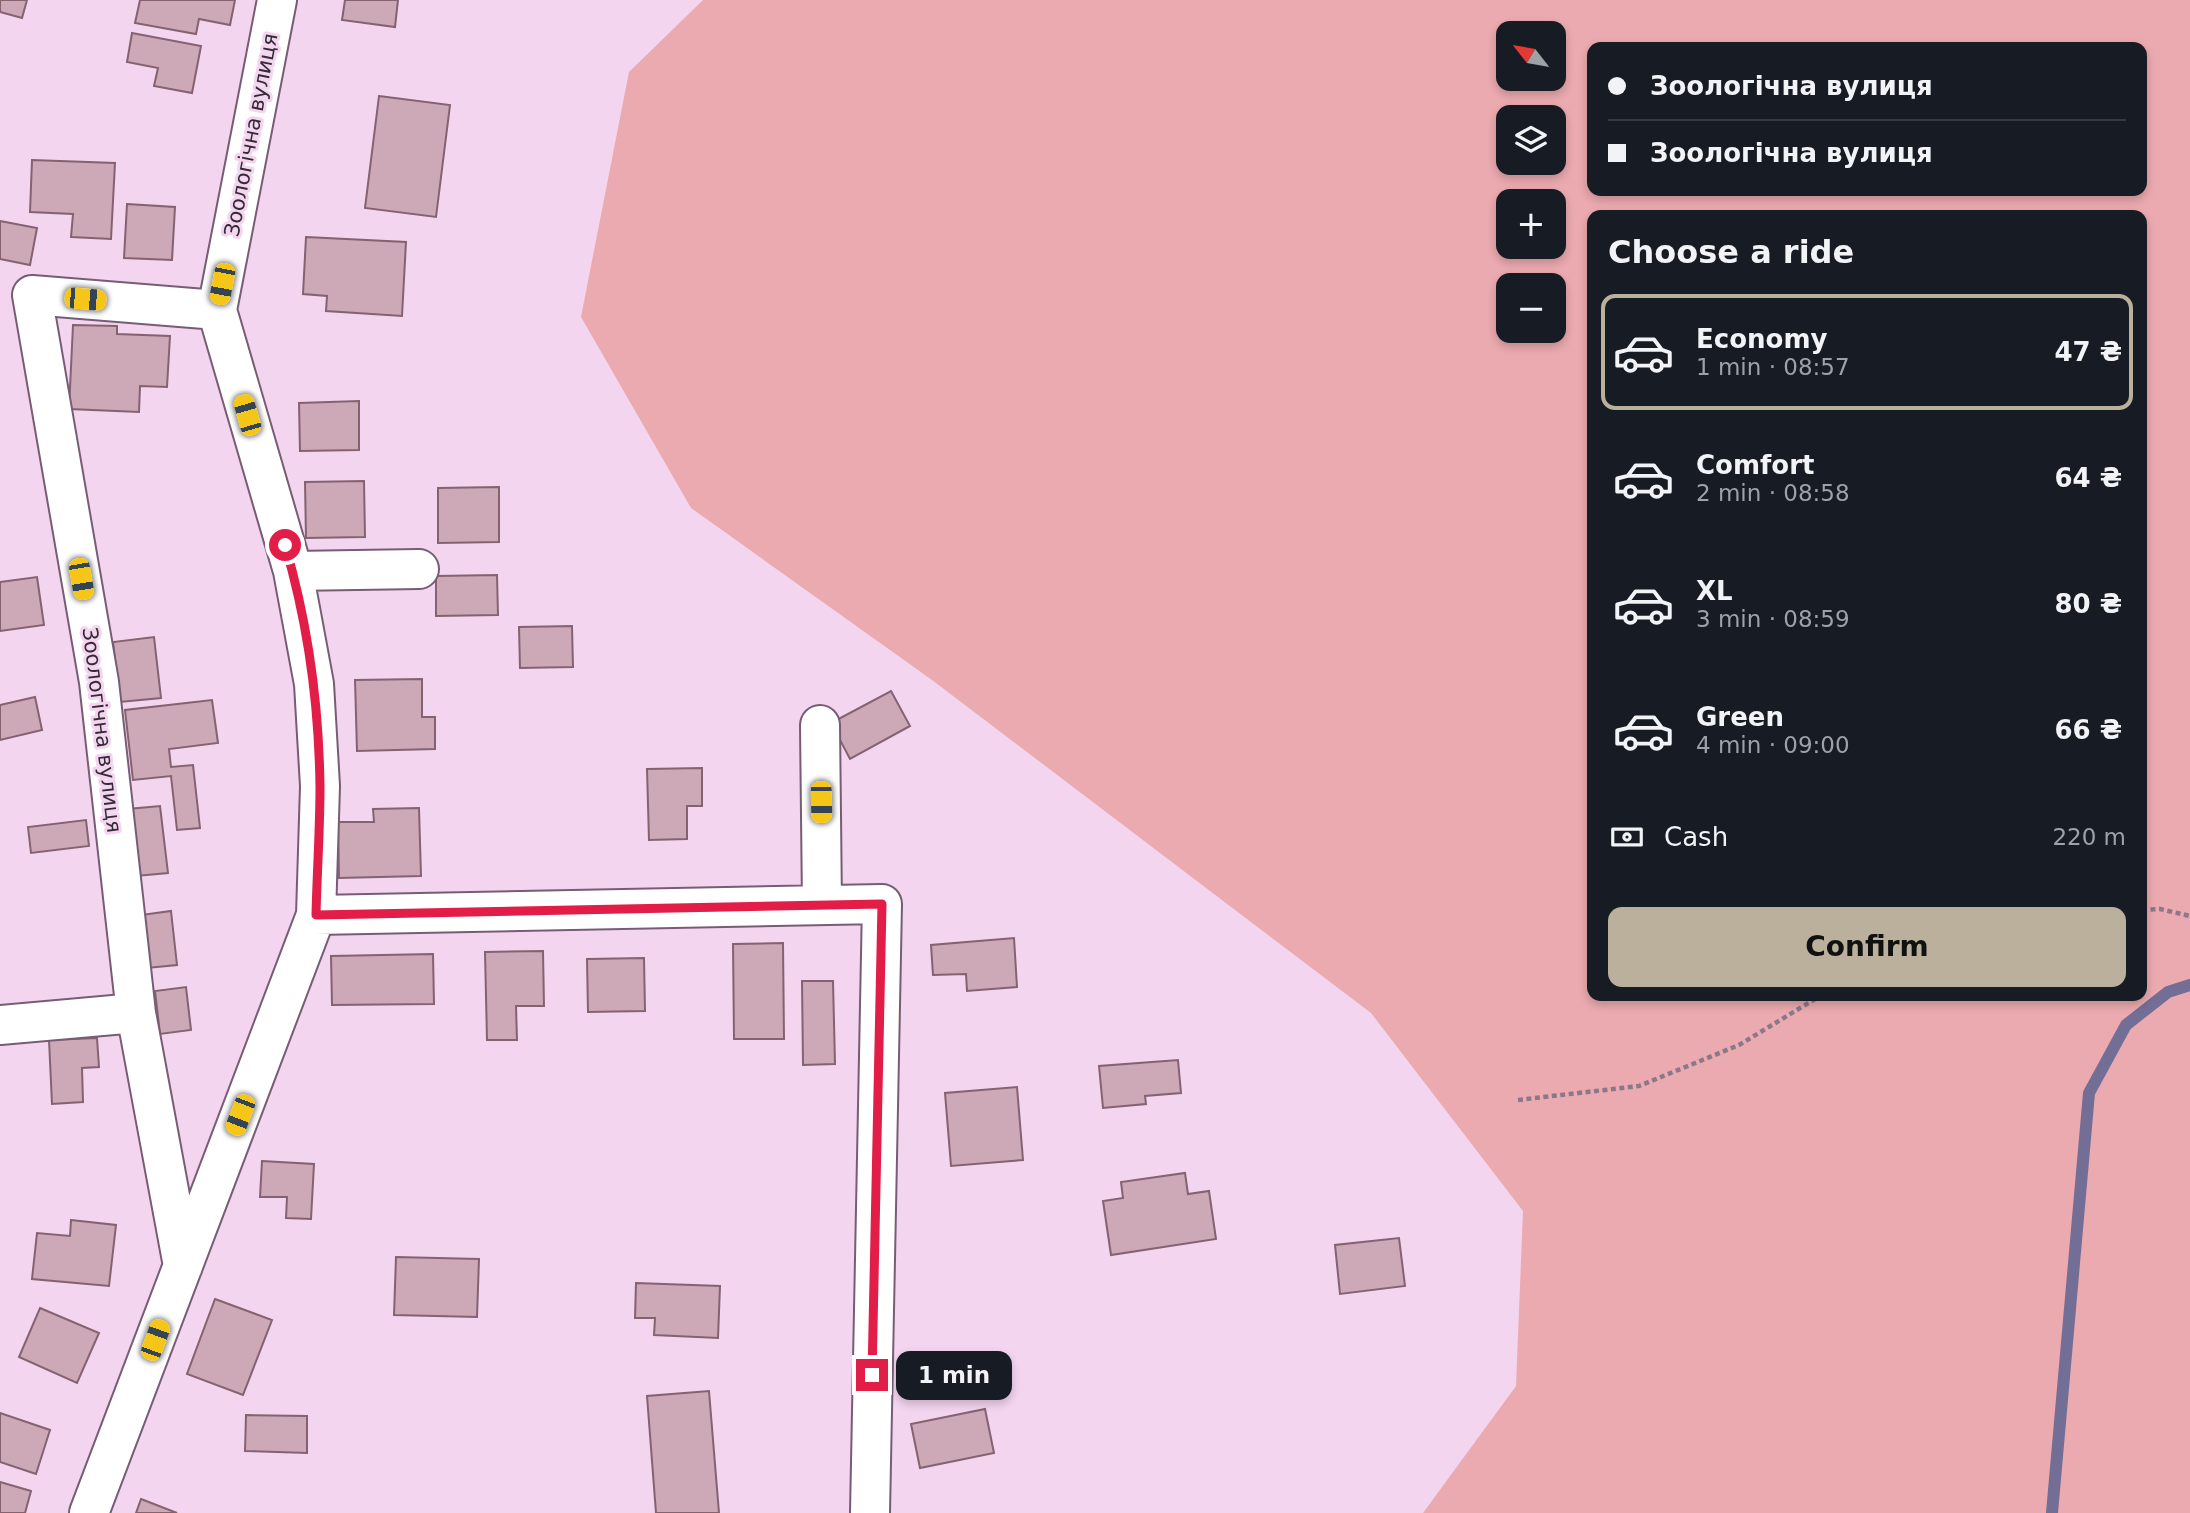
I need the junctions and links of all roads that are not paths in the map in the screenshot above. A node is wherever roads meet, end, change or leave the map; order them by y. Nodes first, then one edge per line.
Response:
1 (277, 0) edge
2 (217, 310) junction
3 (419, 569) dead end
4 (293, 571) junction
5 (820, 725) dead end
6 (822, 905) junction
7 (316, 915) junction
8 (136, 1013) junction
9 (0, 1025) edge
10 (183, 1266) junction
11 (89, 1513) edge
12 (870, 1513) edge

1 - 2 street, Зоологічна вулиця
2 - 4 street, Зоологічна вулиця
2 - 8 street, Зоологічна вулиця
3 - 4 street
4 - 7 street, Зоологічна вулиця
5 - 6 street
6 - 7 street
6 - 12 street
7 - 10 street, Зоологічна вулиця
8 - 9 street
8 - 10 street, Зоологічна вулиця
10 - 11 street, Зоологічна вулиця

